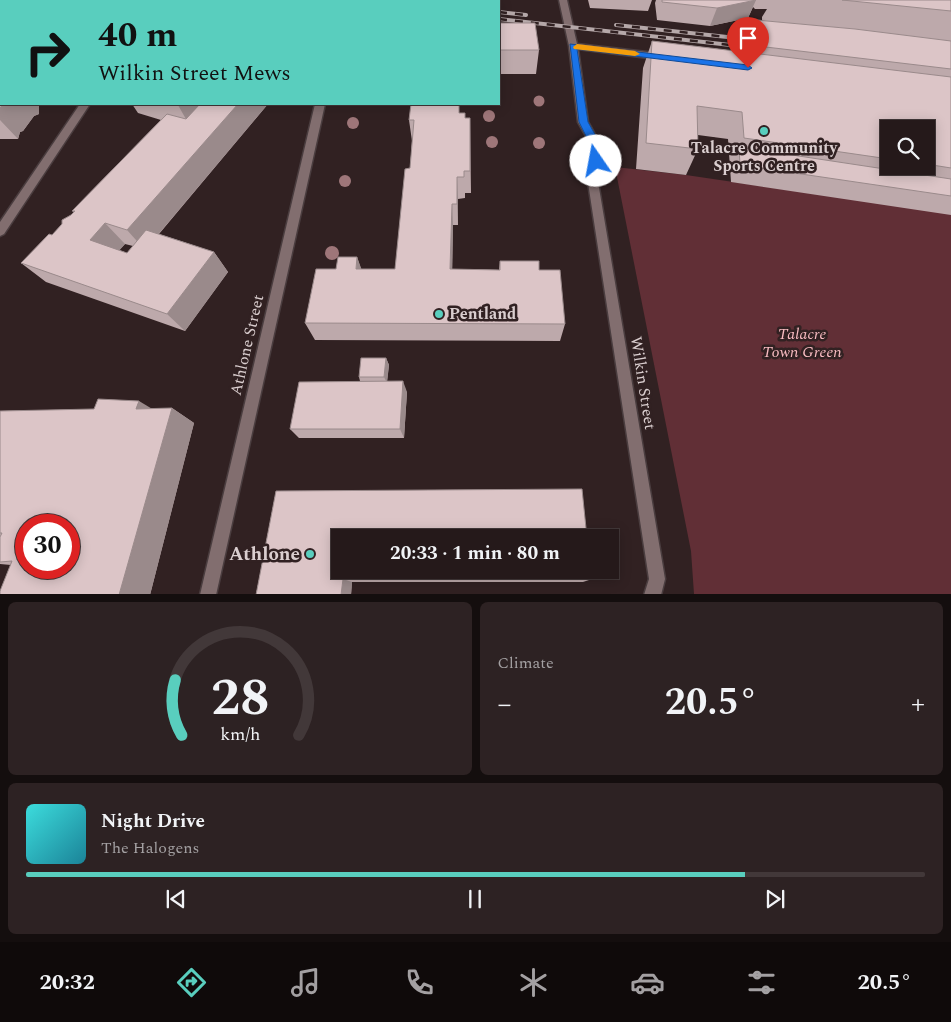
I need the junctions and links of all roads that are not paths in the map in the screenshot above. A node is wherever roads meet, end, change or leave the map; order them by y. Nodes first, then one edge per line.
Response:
1 (563, 0) edge
2 (573, 46) junction
3 (670, 58) edge
4 (84, 105) edge
5 (320, 105) edge
6 (596, 161) dead end
7 (592, 176) dead end
8 (0, 231) edge
9 (208, 594) edge
10 (652, 594) edge

1 - 2 street
2 - 3 street
2 - 6 street
4 - 8 street
5 - 9 street, Athlone Street
7 - 10 street, Wilkin Street

